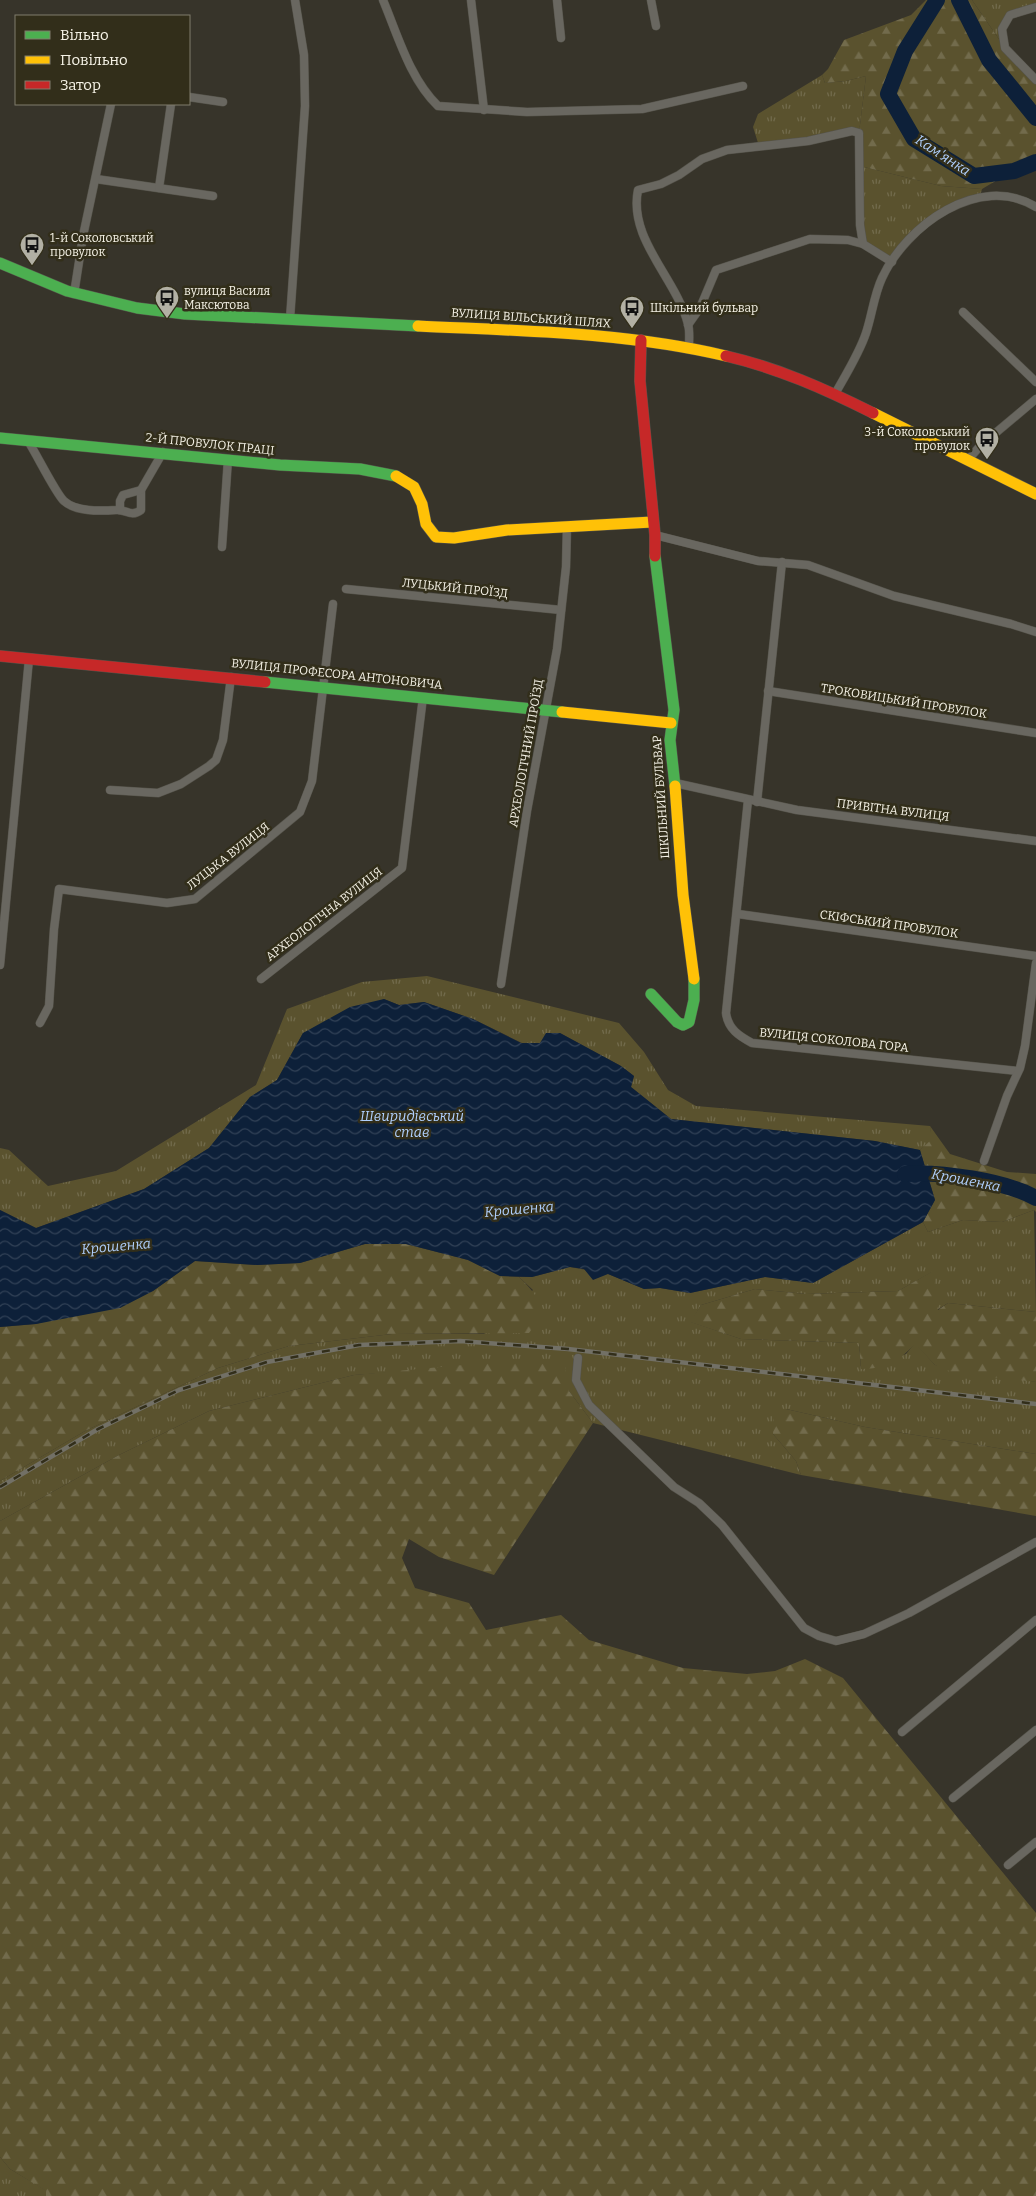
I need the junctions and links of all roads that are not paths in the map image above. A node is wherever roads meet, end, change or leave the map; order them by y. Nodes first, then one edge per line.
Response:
1 (295, 0) edge
2 (384, 0) edge
3 (471, 0) edge
4 (557, 0) edge
5 (651, 0) edge
6 (1036, 7) edge
7 (656, 26) dead end
8 (561, 38) dead end
9 (1036, 80) edge
10 (743, 86) dead end
11 (190, 97) edge
12 (223, 102) dead end
13 (110, 105) edge
14 (171, 105) edge
15 (484, 110) junction
16 (96, 179) junction
17 (159, 188) junction
18 (213, 196) dead end
19 (1036, 208) edge
20 (863, 244) junction
21 (892, 262) junction
22 (0, 263) edge
23 (74, 294) junction
24 (963, 312) dead end
25 (290, 319) junction
26 (688, 324) junction
27 (641, 340) junction
28 (689, 346) junction
29 (1036, 382) edge
30 (835, 394) junction
31 (1036, 399) edge
32 (0, 438) edge
33 (28, 441) junction
34 (163, 452) junction
35 (228, 459) junction
36 (968, 460) junction
37 (141, 490) junction
38 (1036, 494) edge
39 (120, 510) junction
40 (652, 522) junction
41 (567, 526) junction
42 (655, 536) junction
43 (222, 547) dead end
44 (782, 562) junction
45 (346, 589) dead end
46 (334, 604) dead end
47 (561, 610) junction
48 (1036, 632) edge
49 (0, 656) edge
50 (29, 658) junction
51 (231, 677) junction
52 (325, 687) junction
53 (768, 691) junction
54 (423, 697) junction
55 (545, 711) junction
56 (671, 723) junction
57 (1036, 733) edge
58 (675, 783) junction
59 (110, 790) dead end
60 (748, 800) junction
61 (757, 802) junction
62 (1036, 841) edge
63 (738, 914) junction
64 (1036, 956) edge
65 (1036, 963) edge
66 (0, 965) edge
67 (261, 979) dead end
68 (501, 984) dead end
69 (651, 994) dead end
70 (40, 1022) dead end
71 (1018, 1072) junction
72 (984, 1161) dead end
73 (578, 1358) dead end
74 (1036, 1542) edge
75 (1036, 1620) edge
76 (1036, 1730) edge
77 (902, 1732) dead end
78 (953, 1798) dead end
79 (1036, 1842) edge
80 (1008, 1865) dead end

1 - 25 street
2 - 15 street
3 - 15 street
4 - 8 street
5 - 7 street
6 - 9 street
10 - 15 street
11 - 12 street
13 - 16 street
14 - 17 street
16 - 17 street
16 - 23 street
17 - 18 street
19 - 21 street
20 - 21 street
20 - 26 street
20 - 26 street
21 - 30 street
22 - 23 street, ВУЛИЦЯ ВІЛЬСЬКИЙ ШЛЯХ
23 - 25 street, ВУЛИЦЯ ВІЛЬСЬКИЙ ШЛЯХ
24 - 29 street
25 - 27 street, ВУЛИЦЯ ВІЛЬСЬКИЙ ШЛЯХ
26 - 28 street
27 - 28 street, ВУЛИЦЯ ВІЛЬСЬКИЙ ШЛЯХ
27 - 40 street, ШКІЛЬНИЙ БУЛЬВАР
28 - 30 street, ВУЛИЦЯ ВІЛЬСЬКИЙ ШЛЯХ
30 - 36 street, ВУЛИЦЯ ВІЛЬСЬКИЙ ШЛЯХ
31 - 36 street
32 - 33 street, 2-Й ПРОВУЛОК ПРАЦІ
33 - 34 street, 2-Й ПРОВУЛОК ПРАЦІ
33 - 39 street
34 - 35 street, 2-Й ПРОВУЛОК ПРАЦІ
34 - 37 street
35 - 41 street, 2-Й ПРОВУЛОК ПРАЦІ
35 - 43 street
36 - 38 street, ВУЛИЦЯ ВІЛЬСЬКИЙ ШЛЯХ
37 - 39 street
37 - 39 street
40 - 41 street
40 - 42 street, ШКІЛЬНИЙ БУЛЬВАР
41 - 47 street, АРХЕОЛОГІЧНИЙ ПРОЇЗД
42 - 44 street
42 - 56 street, ШКІЛЬНИЙ БУЛЬВАР
44 - 48 street
44 - 53 street
45 - 47 street, ЛУЦЬКИЙ ПРОЇЗД
46 - 52 street, ЛУЦЬКА ВУЛИЦЯ
47 - 55 street, АРХЕОЛОГІЧНИЙ ПРОЇЗД
49 - 50 street, ВУЛИЦЯ ПРОФЕСОРА АНТОНОВИЧА
50 - 51 street, ВУЛИЦЯ ПРОФЕСОРА АНТОНОВИЧА
50 - 66 street
51 - 52 street, ВУЛИЦЯ ПРОФЕСОРА АНТОНОВИЧА
51 - 59 street
52 - 54 street, ВУЛИЦЯ ПРОФЕСОРА АНТОНОВИЧА
52 - 70 street, ЛУЦЬКА ВУЛИЦЯ
53 - 57 street, ТРОКОВИЦЬКИЙ ПРОВУЛОК
53 - 61 street
54 - 55 street, ВУЛИЦЯ ПРОФЕСОРА АНТОНОВИЧА
54 - 67 street, АРХЕОЛОГІЧНА ВУЛИЦЯ
55 - 56 street, ВУЛИЦЯ ПРОФЕСОРА АНТОНОВИЧА
55 - 68 street, АРХЕОЛОГІЧНИЙ ПРОЇЗД
56 - 58 street, ШКІЛЬНИЙ БУЛЬВАР
58 - 60 street
58 - 69 street, ШКІЛЬНИЙ БУЛЬВАР
60 - 61 street, ПРИВІТНА ВУЛИЦЯ
60 - 63 street, ВУЛИЦЯ СОКОЛОВА ГОРА
61 - 62 street, ПРИВІТНА ВУЛИЦЯ
63 - 64 street, СКІФСЬКИЙ ПРОВУЛОК
63 - 71 street, ВУЛИЦЯ СОКОЛОВА ГОРА
65 - 71 street
71 - 72 street
73 - 74 street
75 - 77 street
76 - 78 street
79 - 80 street

